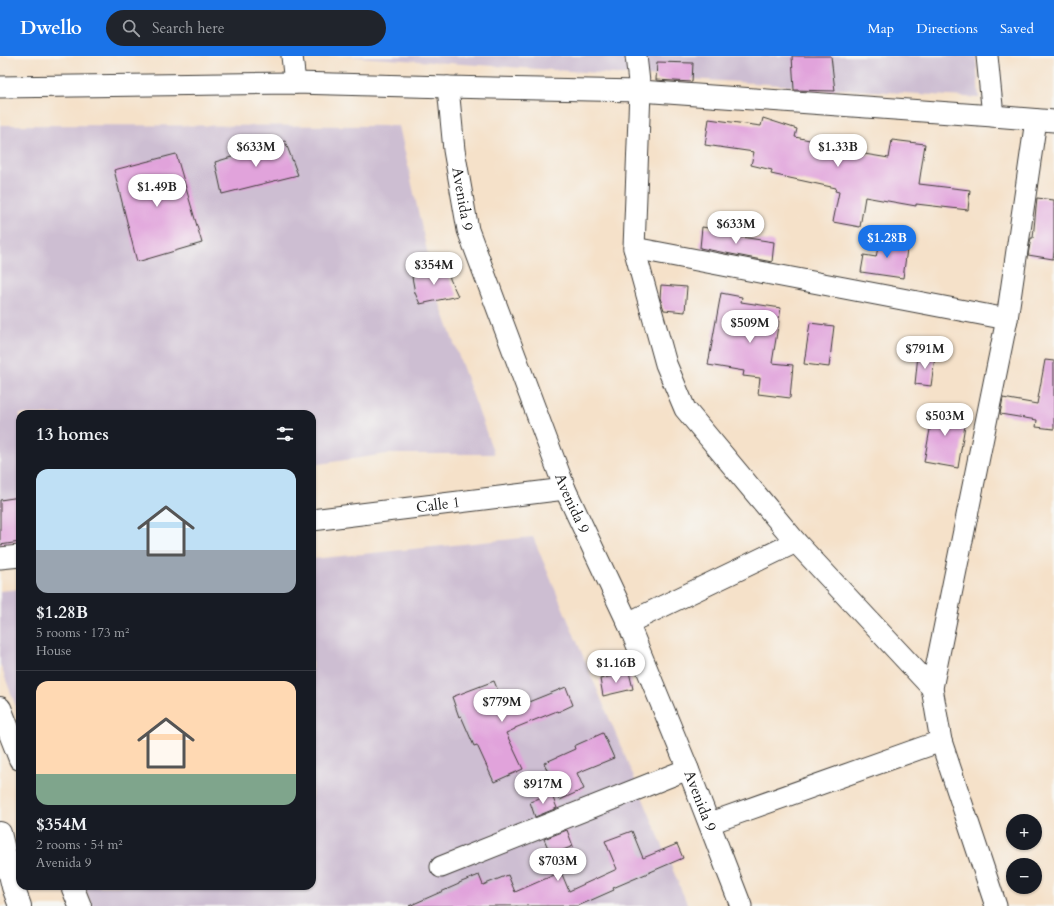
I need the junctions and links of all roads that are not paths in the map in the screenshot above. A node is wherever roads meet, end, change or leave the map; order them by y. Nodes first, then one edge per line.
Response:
1 (292, 56) edge
2 (636, 56) edge
3 (986, 56) edge
4 (295, 83) junction
5 (0, 87) edge
6 (448, 87) junction
7 (640, 91) junction
8 (993, 116) junction
9 (1045, 121) edge
10 (634, 248) junction
11 (1008, 319) junction
12 (565, 489) junction
13 (316, 520) edge
14 (796, 542) junction
15 (16, 556) edge
16 (0, 558) edge
17 (628, 623) junction
18 (932, 688) junction
19 (0, 708) edge
20 (942, 741) junction
21 (16, 749) edge
22 (688, 769) junction
23 (710, 823) junction
24 (0, 833) edge
25 (441, 866) dead end
26 (74, 890) edge
27 (20, 906) edge
28 (80, 906) edge
29 (741, 906) edge
30 (996, 906) edge

1 - 4 street
2 - 7 street
3 - 8 street
4 - 5 street
4 - 6 street
6 - 7 street
6 - 12 street, Avenida 9
7 - 8 street
7 - 10 street
8 - 9 street
9 - 11 street
10 - 11 street
10 - 14 street
11 - 18 street
12 - 13 street, Calle 1
12 - 17 street, Avenida 9
14 - 17 street
14 - 18 street
15 - 16 street
17 - 22 street, Avenida 9
18 - 20 street
19 - 21 main road
20 - 23 street
20 - 30 street
22 - 23 street, Avenida 9
22 - 25 street
23 - 29 street, Avenida 9
24 - 27 main road
26 - 28 main road

